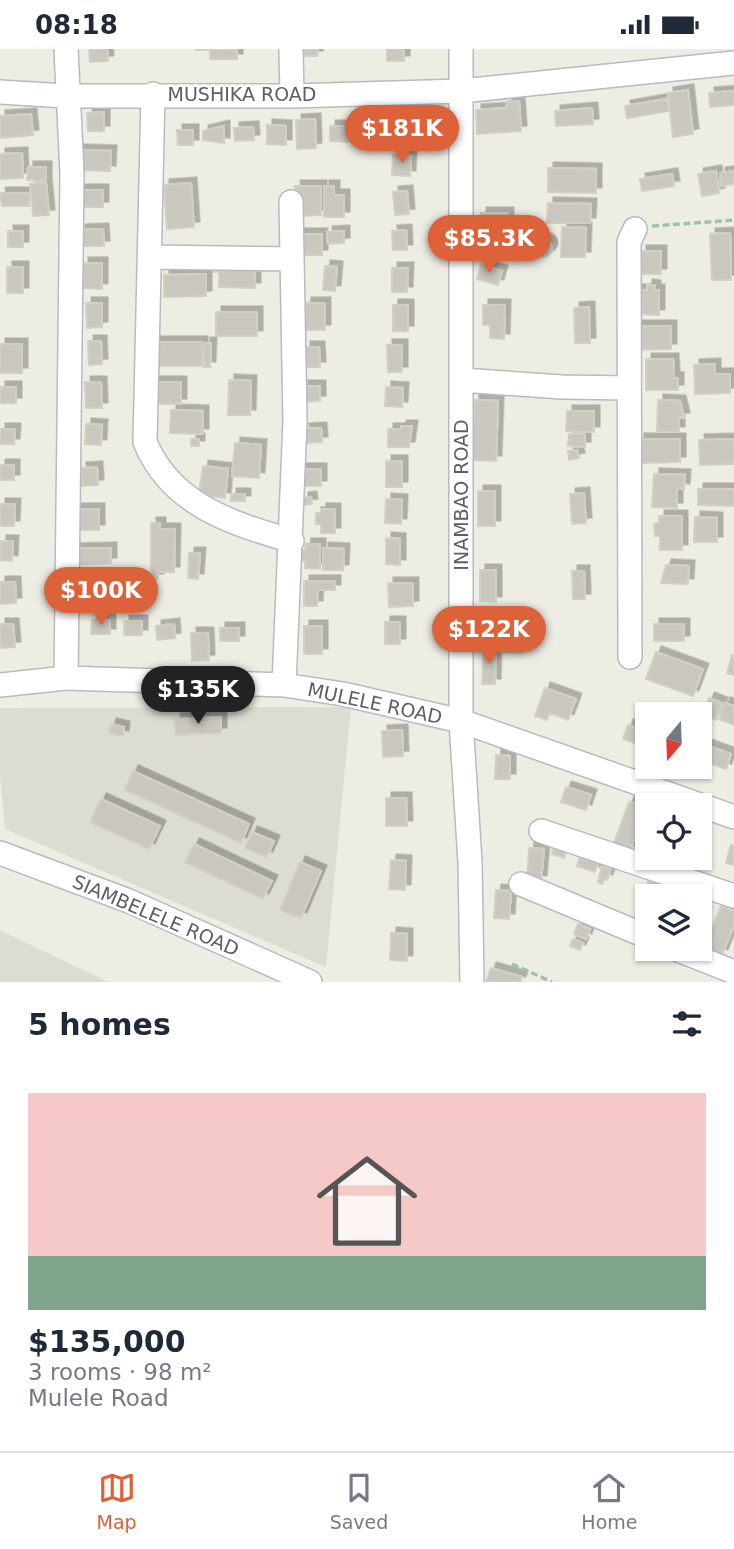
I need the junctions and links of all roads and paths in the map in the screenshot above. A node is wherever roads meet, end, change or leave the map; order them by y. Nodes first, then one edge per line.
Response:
1 (66, 49) edge
2 (291, 49) edge
3 (461, 49) edge
4 (734, 63) edge
5 (462, 91) junction
6 (0, 92) edge
7 (153, 94) junction
8 (65, 96) junction
9 (292, 96) junction
10 (291, 202) dead end
11 (734, 220) edge
12 (635, 229) joint
13 (150, 257) junction
14 (291, 259) junction
15 (461, 380) junction
16 (629, 388) junction
17 (292, 541) junction
18 (630, 657) dead end
19 (66, 678) junction
20 (0, 685) edge
21 (284, 685) junction
22 (461, 721) junction
23 (734, 817) edge
24 (541, 831) dead end
25 (0, 853) edge
26 (522, 884) dead end
27 (734, 895) edge
28 (635, 932) edge
29 (706, 961) edge
30 (512, 964) dead end
31 (734, 972) edge
32 (310, 982) edge
33 (472, 982) edge
34 (552, 982) edge

1 - 8 street
2 - 9 street
3 - 5 street, INAMBAO ROAD
4 - 5 street, MUSHIKA ROAD
5 - 9 street, MUSHIKA ROAD
5 - 15 street, INAMBAO ROAD
6 - 8 street, MUSHIKA ROAD
7 - 8 street, MUSHIKA ROAD
7 - 9 street, MUSHIKA ROAD
7 - 13 street
8 - 19 street
10 - 14 street
11 - 12 path
12 - 16 street
13 - 14 street
13 - 17 street
14 - 17 street
15 - 16 street
15 - 22 street, INAMBAO ROAD
16 - 18 street
17 - 21 street
19 - 20 street, MULELE ROAD
19 - 21 street, MULELE ROAD
21 - 22 street, MULELE ROAD
22 - 23 street, MULELE ROAD
22 - 33 street, INAMBAO ROAD
24 - 27 street
25 - 32 street, SIAMBELELE ROAD
26 - 28 street
29 - 31 street
30 - 34 path

